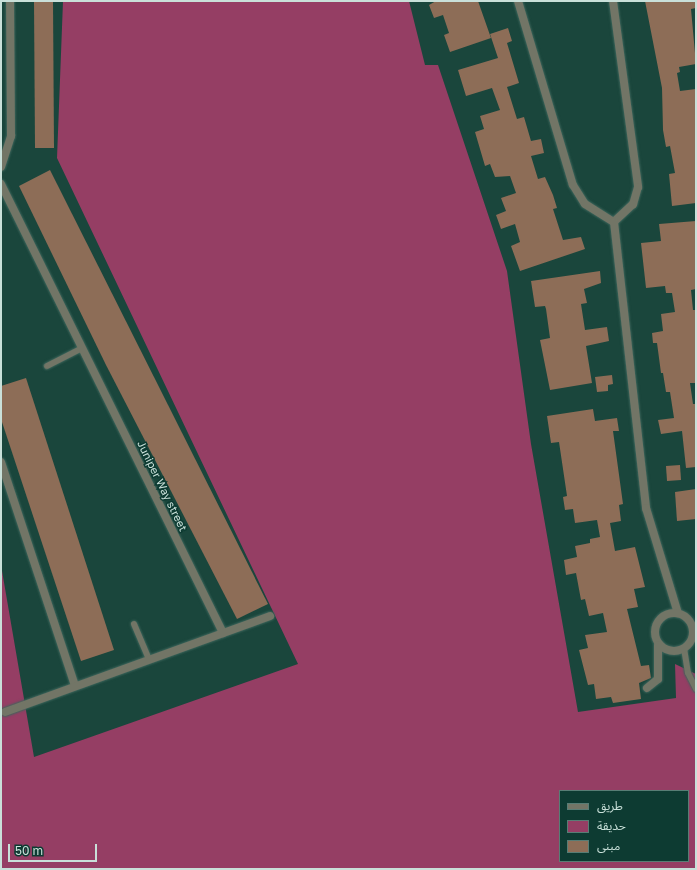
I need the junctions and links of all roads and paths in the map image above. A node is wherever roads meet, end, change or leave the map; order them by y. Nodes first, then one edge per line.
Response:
1 (10, 1) edge
2 (518, 1) edge
3 (613, 1) edge
4 (1, 167) edge
5 (1, 184) edge
6 (614, 222) junction
7 (81, 349) junction
8 (47, 366) dead end
9 (1, 462) edge
10 (678, 613) junction
11 (270, 616) dead end
12 (134, 624) dead end
13 (223, 633) junction
14 (658, 645) junction
15 (684, 648) junction
16 (149, 660) junction
17 (75, 686) junction
18 (647, 688) dead end
19 (696, 689) edge
20 (5, 712) dead end

1 - 4 street
2 - 6 street
3 - 6 street
5 - 7 street, Juniper Way street
6 - 10 street
7 - 8 lane
7 - 13 street, Juniper Way street
9 - 17 street
10 - 14 street
10 - 15 street
11 - 13 street
12 - 16 lane
13 - 16 street
14 - 15 street
14 - 18 street
15 - 19 lane
16 - 17 street
17 - 20 street

